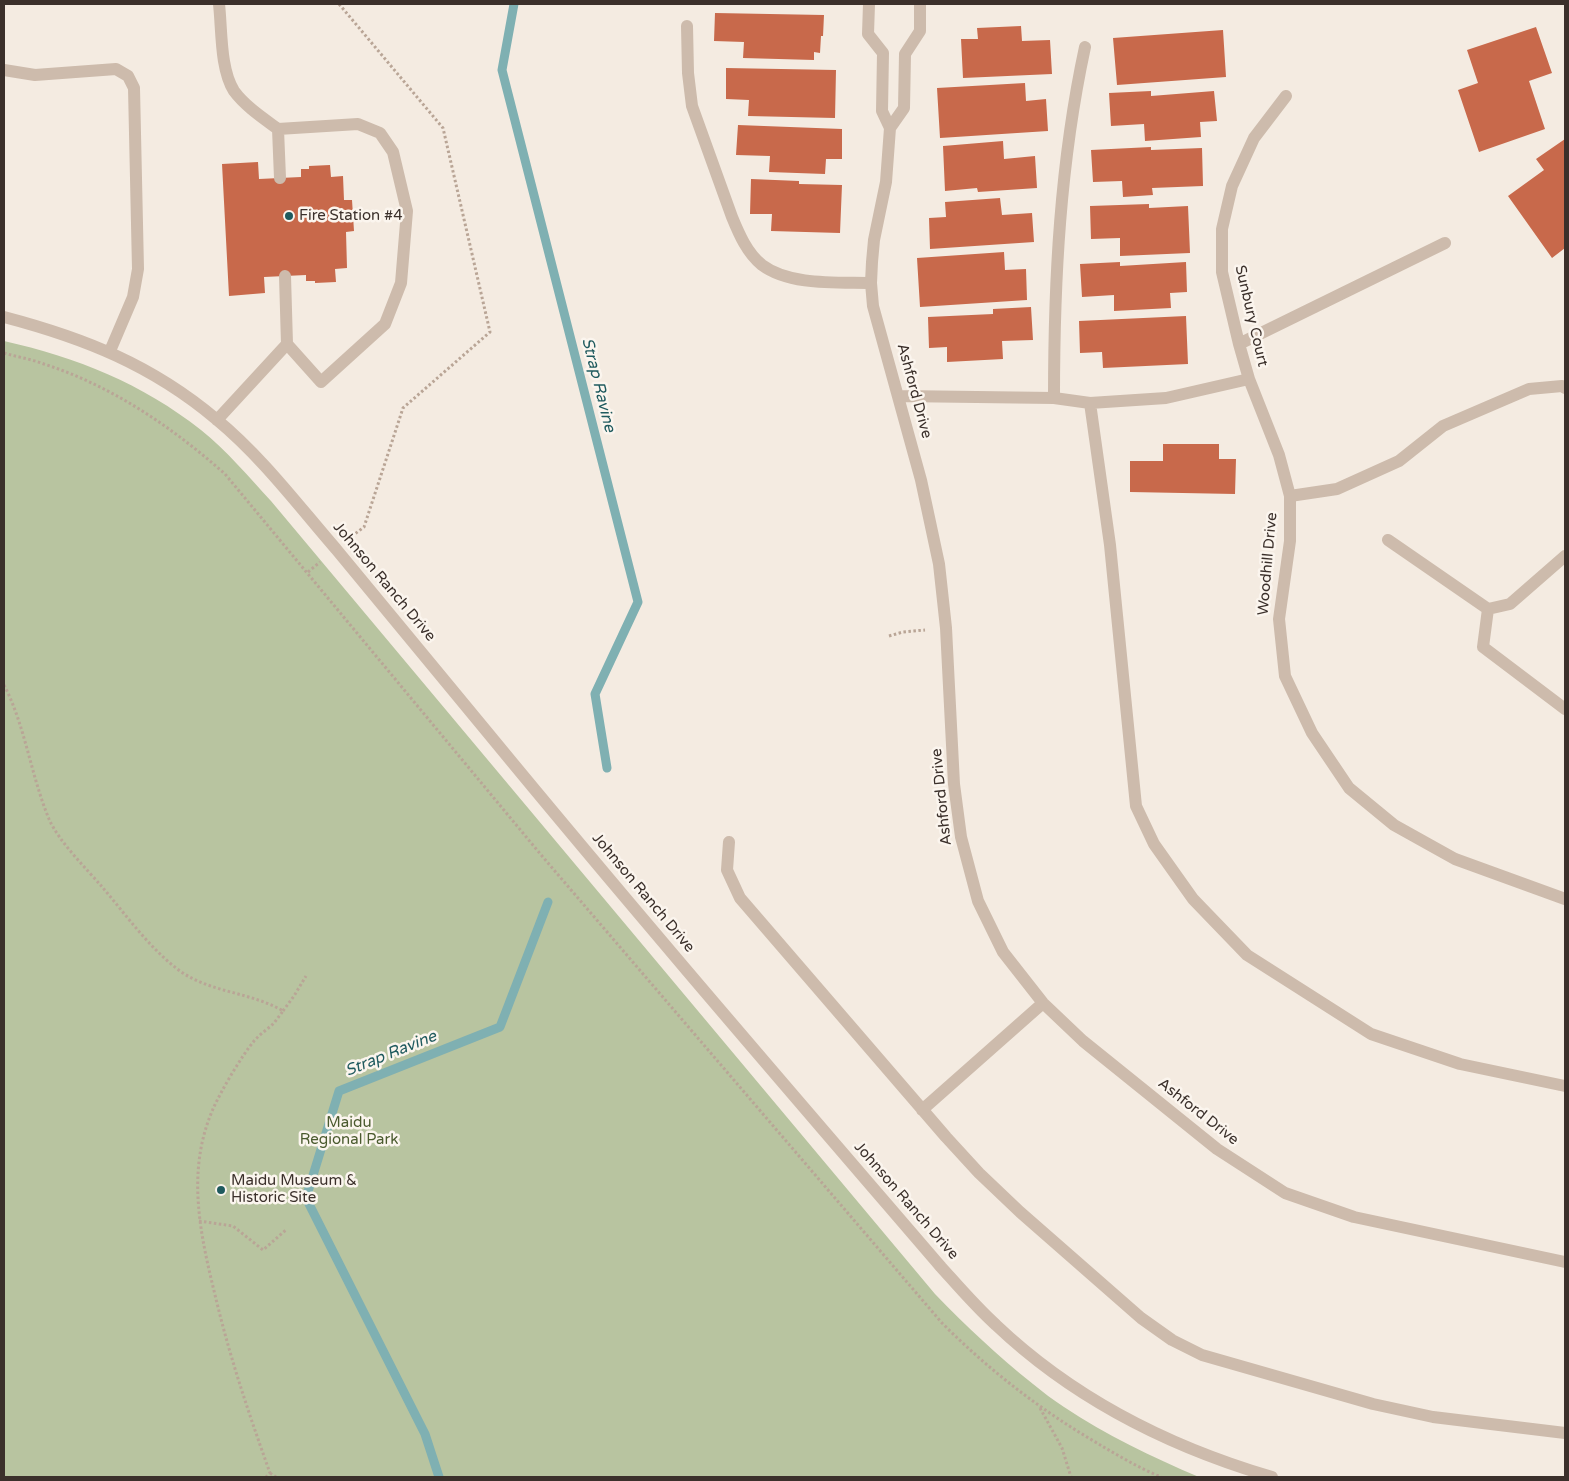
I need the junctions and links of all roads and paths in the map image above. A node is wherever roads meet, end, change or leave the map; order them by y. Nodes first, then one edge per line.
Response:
1 (219, 4) edge
2 (869, 4) edge
3 (920, 4) edge
4 (687, 26) dead end
5 (1085, 47) dead end
6 (883, 53) junction
7 (905, 54) junction
8 (4, 70) edge
9 (1286, 96) dead end
10 (890, 128) junction
11 (278, 129) junction
12 (280, 178) dead end
13 (1445, 243) dead end
14 (285, 276) dead end
15 (871, 283) junction
16 (4, 317) edge
17 (287, 344) junction
18 (1239, 344) junction
19 (110, 351) junction
20 (4, 353) edge
21 (1249, 379) junction
22 (1565, 388) edge
23 (899, 396) junction
24 (1054, 398) junction
25 (1090, 403) junction
26 (217, 420) junction
27 (1290, 496) junction
28 (1388, 540) dead end
29 (1565, 556) edge
30 (1488, 609) junction
31 (946, 628) junction
32 (889, 636) dead end
33 (4, 685) edge
34 (1565, 710) edge
35 (730, 842) dead end
36 (1565, 899) edge
37 (306, 976) dead end
38 (1043, 1002) junction
39 (283, 1010) junction
40 (1565, 1086) edge
41 (922, 1110) junction
42 (198, 1221) junction
43 (287, 1229) dead end
44 (1565, 1262) edge
45 (1040, 1408) junction
46 (1565, 1433) edge
47 (270, 1473) junction
48 (266, 1477) edge
49 (276, 1477) edge
50 (1071, 1477) edge
51 (1161, 1477) edge
52 (1272, 1477) edge

1 - 11 street
2 - 6 street
3 - 7 street
4 - 15 street
5 - 24 street
6 - 7 street
6 - 10 street, Ashford Drive
7 - 10 street
8 - 19 street
9 - 18 street, Sunbury Court
10 - 15 street, Ashford Drive
11 - 12 street
11 - 17 street
13 - 18 street
14 - 17 street
15 - 23 street, Ashford Drive
16 - 19 street, Johnson Ranch Drive
17 - 26 street
18 - 21 street, Sunbury Court
19 - 26 street, Johnson Ranch Drive
20 - 45 path
21 - 25 street
21 - 27 street, Woodhill Drive
22 - 27 street
23 - 24 street
23 - 31 street, Ashford Drive
24 - 25 street
25 - 40 street
26 - 52 street, Johnson Ranch Drive
27 - 36 street, Woodhill Drive
28 - 30 street
29 - 30 street
30 - 34 street
31 - 32 path
31 - 38 street, Ashford Drive
33 - 39 path
35 - 41 street
37 - 39 path
38 - 41 street
38 - 44 street, Ashford Drive
39 - 42 path
41 - 46 street
42 - 43 path
42 - 47 path
45 - 50 path
45 - 51 path
47 - 48 path
47 - 49 path

